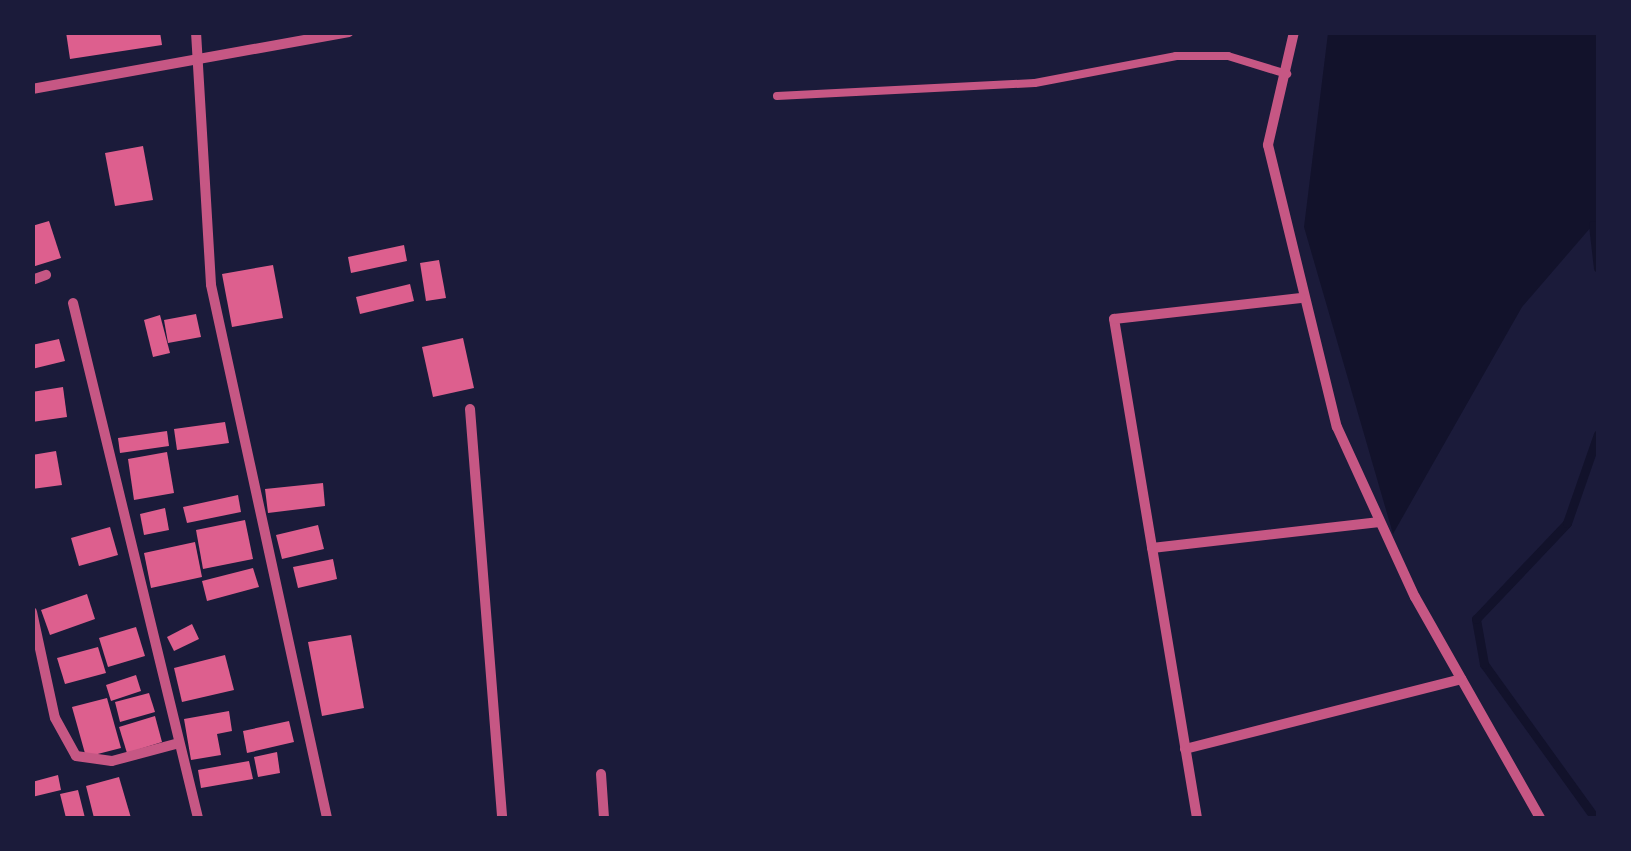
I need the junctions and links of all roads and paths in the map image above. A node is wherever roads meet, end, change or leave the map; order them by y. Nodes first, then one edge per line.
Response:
1 (196, 32) edge
2 (349, 32) edge
3 (1294, 32) edge
4 (200, 61) junction
5 (1286, 74) junction
6 (32, 89) edge
7 (777, 96) dead end
8 (46, 275) dead end
9 (32, 280) edge
10 (1301, 298) junction
11 (73, 302) dead end
12 (470, 408) dead end
13 (1380, 522) junction
14 (1152, 548) junction
15 (32, 612) edge
16 (1461, 679) junction
17 (179, 743) junction
18 (1185, 750) junction
19 (601, 774) dead end
20 (198, 818) edge
21 (327, 818) edge
22 (502, 818) edge
23 (604, 818) edge
24 (1197, 818) edge
25 (1540, 818) edge

1 - 4 street
2 - 4 street
3 - 5 street
4 - 6 street
4 - 21 street
5 - 7 lane
5 - 10 street
8 - 9 street
10 - 13 street
10 - 14 street
11 - 17 street
12 - 22 street
13 - 14 street
13 - 16 street
14 - 18 street
15 - 17 street
16 - 18 street
16 - 25 street
17 - 20 street
18 - 24 street
19 - 23 street

